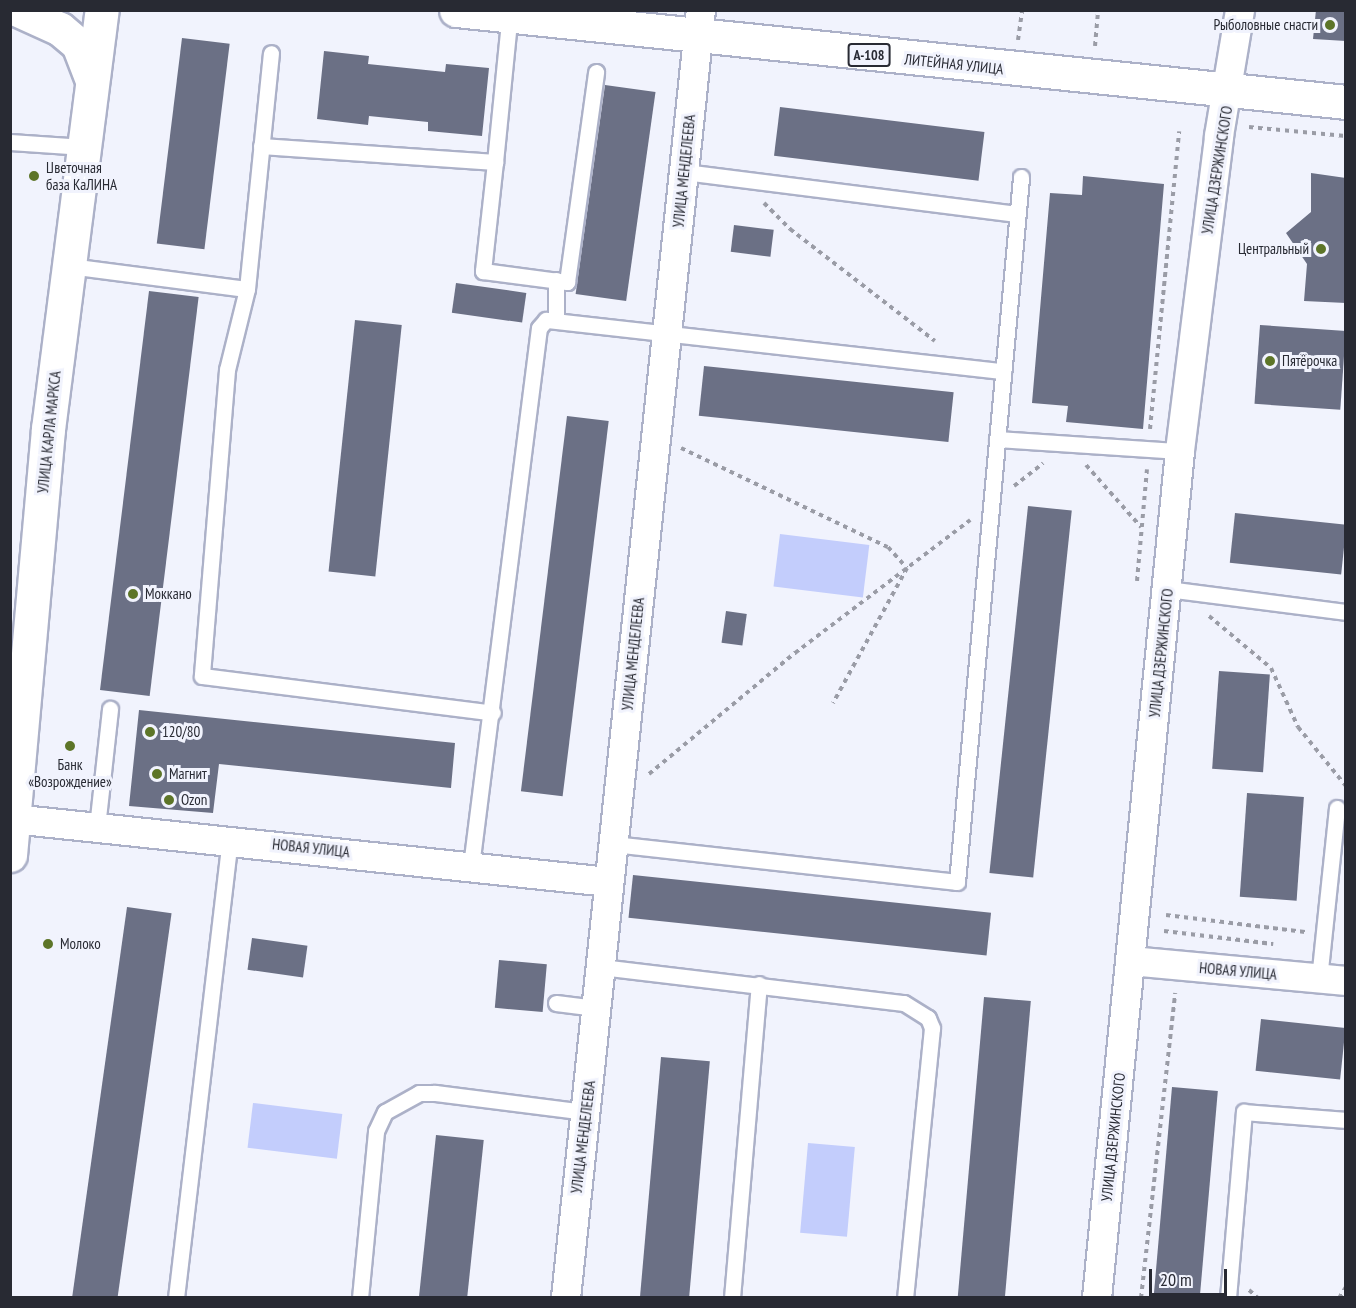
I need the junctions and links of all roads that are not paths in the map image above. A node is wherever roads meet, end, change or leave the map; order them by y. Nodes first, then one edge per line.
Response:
1 (18, 10) edge
2 (102, 10) edge
3 (456, 10) edge
4 (1239, 10) edge
5 (510, 14) edge
6 (699, 24) edge
7 (271, 53) dead end
8 (596, 72) dead end
9 (92, 81) junction
10 (1229, 91) junction
11 (1346, 102) edge
12 (10, 142) edge
13 (261, 146) junction
14 (84, 147) junction
15 (495, 162) junction
16 (684, 172) junction
17 (1021, 177) dead end
18 (1017, 213) junction
19 (69, 266) junction
20 (556, 280) junction
21 (247, 289) junction
22 (556, 320) junction
23 (667, 334) junction
24 (1003, 371) junction
25 (997, 439) junction
26 (1180, 451) junction
27 (1167, 589) junction
28 (1346, 612) edge
29 (18, 695) edge
30 (110, 709) dead end
31 (493, 713) junction
32 (1337, 808) dead end
33 (14, 819) junction
34 (97, 827) junction
35 (230, 839) junction
36 (614, 844) junction
37 (10, 855) edge
38 (471, 866) junction
39 (608, 882) junction
40 (1131, 961) junction
41 (601, 967) junction
42 (1332, 980) edge
43 (759, 984) junction
44 (556, 1003) dead end
45 (596, 1008) junction
46 (585, 1112) junction
47 (1346, 1120) edge
48 (176, 1298) edge
49 (360, 1298) edge
50 (566, 1298) edge
51 (732, 1298) edge
52 (905, 1298) edge
53 (1097, 1298) edge
54 (1228, 1298) edge

1 - 9 main road
2 - 9 main road, УЛИЦА КАРЛА МАРКСА
3 - 5 main road, ЛИТЕЙНАЯ УЛИЦА / А-108
4 - 10 street, УЛИЦА ДЗЕРЖИНСКОГО
5 - 6 main road, ЛИТЕЙНАЯ УЛИЦА / А-108
5 - 15 lane
6 - 10 main road, ЛИТЕЙНАЯ УЛИЦА / А-108
6 - 16 street, УЛИЦА МЕНДЕЛЕЕВА
7 - 13 lane
8 - 20 lane
9 - 14 main road, УЛИЦА КАРЛА МАРКСА
10 - 11 main road, ЛИТЕЙНАЯ УЛИЦА / А-108
10 - 26 street, УЛИЦА ДЗЕРЖИНСКОГО
12 - 14 lane
13 - 15 lane
13 - 21 lane
14 - 19 main road, УЛИЦА КАРЛА МАРКСА
15 - 20 lane
16 - 18 lane
16 - 23 street, УЛИЦА МЕНДЕЛЕЕВА
17 - 18 lane
18 - 24 lane
19 - 21 lane
19 - 29 main road, УЛИЦА КАРЛА МАРКСА
20 - 22 lane
21 - 31 lane
22 - 23 lane
22 - 31 lane
23 - 24 lane
23 - 36 street, УЛИЦА МЕНДЕЛЕЕВА
24 - 25 lane
25 - 26 lane
25 - 36 lane
26 - 27 street, УЛИЦА ДЗЕРЖИНСКОГО
27 - 28 lane
27 - 40 street, УЛИЦА ДЗЕРЖИНСКОГО
29 - 33 main road, УЛИЦА КАРЛА МАРКСА
30 - 34 lane
31 - 38 lane
32 - 42 lane
33 - 34 street, НОВАЯ УЛИЦА
33 - 37 main road, УЛИЦА КАРЛА МАРКСА
34 - 35 street, НОВАЯ УЛИЦА
35 - 38 street, НОВАЯ УЛИЦА
35 - 48 lane
36 - 39 street, УЛИЦА МЕНДЕЛЕЕВА
38 - 39 street, НОВАЯ УЛИЦА
39 - 41 street, УЛИЦА МЕНДЕЛЕЕВА
40 - 42 street, НОВАЯ УЛИЦА
40 - 53 street, УЛИЦА ДЗЕРЖИНСКОГО
41 - 43 lane
41 - 45 street, УЛИЦА МЕНДЕЛЕЕВА
43 - 51 lane
43 - 52 lane
44 - 45 lane
45 - 46 street, УЛИЦА МЕНДЕЛЕЕВА
46 - 49 lane
46 - 50 street, УЛИЦА МЕНДЕЛЕЕВА
47 - 54 lane

